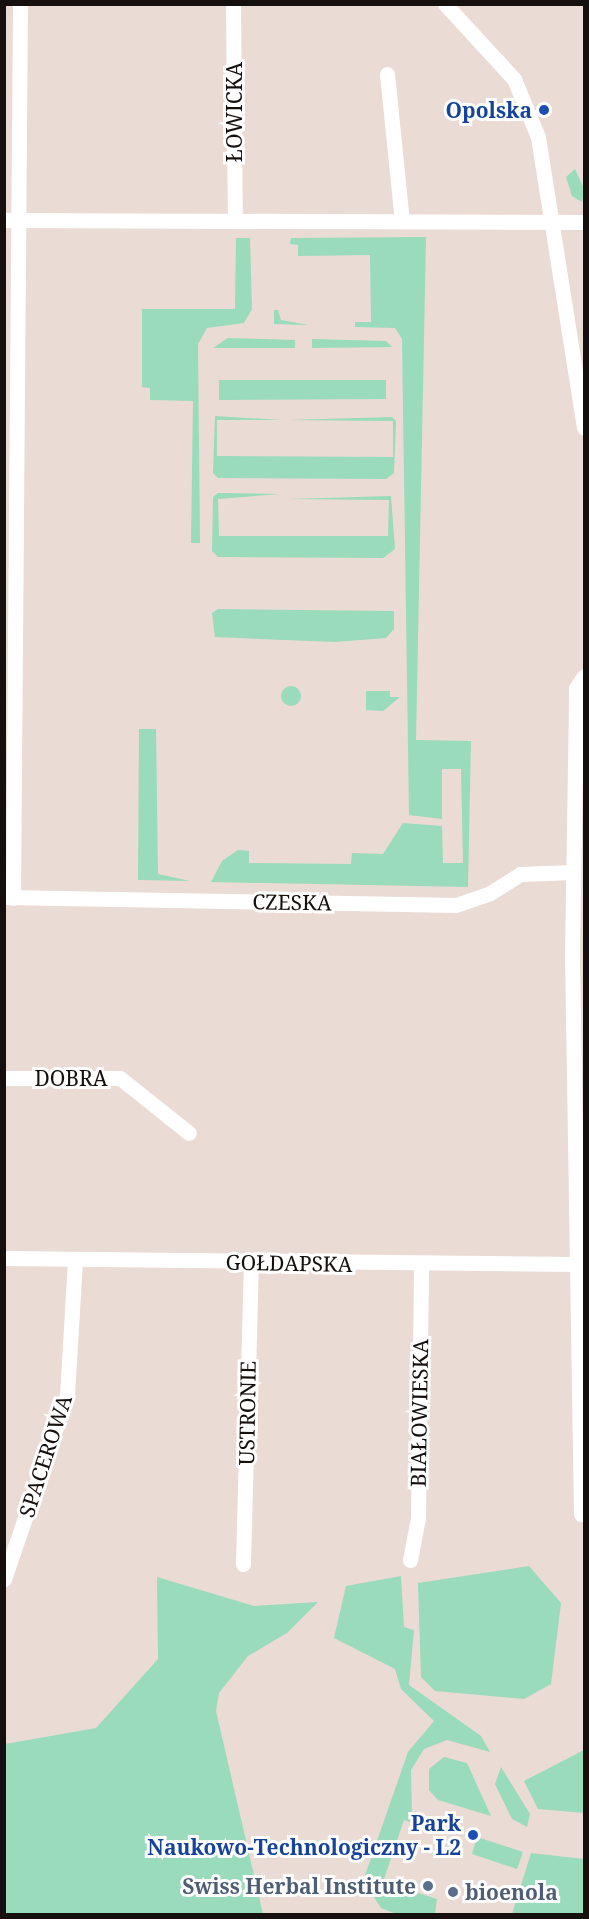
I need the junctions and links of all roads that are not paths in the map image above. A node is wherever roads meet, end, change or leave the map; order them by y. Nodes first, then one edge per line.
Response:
1 (20, 4) edge
2 (233, 4) edge
3 (446, 4) edge
4 (387, 74) dead end
5 (12, 219) edge
6 (235, 220) junction
7 (402, 221) junction
8 (585, 222) edge
9 (555, 225) junction
10 (585, 427) edge
11 (585, 676) edge
12 (573, 872) junction
13 (9, 898) edge
14 (4, 1077) edge
15 (189, 1133) dead end
16 (4, 1258) edge
17 (75, 1259) junction
18 (251, 1263) junction
19 (574, 1264) junction
20 (421, 1266) junction
21 (581, 1514) dead end
22 (410, 1560) dead end
23 (243, 1564) dead end
24 (4, 1579) edge

1 - 5 street
2 - 6 street, ŁOWICKA
3 - 9 street
4 - 7 street
5 - 6 street
5 - 13 street
6 - 7 street
7 - 9 street
8 - 9 street
9 - 10 street
11 - 12 street
12 - 13 street, CZESKA
12 - 19 street
14 - 15 street, DOBRA
16 - 17 street, GOŁDAPSKA
17 - 18 street, GOŁDAPSKA
17 - 24 street, SPACEROWA
18 - 20 street, GOŁDAPSKA
18 - 23 street, USTRONIE
19 - 20 street, GOŁDAPSKA
19 - 21 street
20 - 22 street, BIAŁOWIESKA

